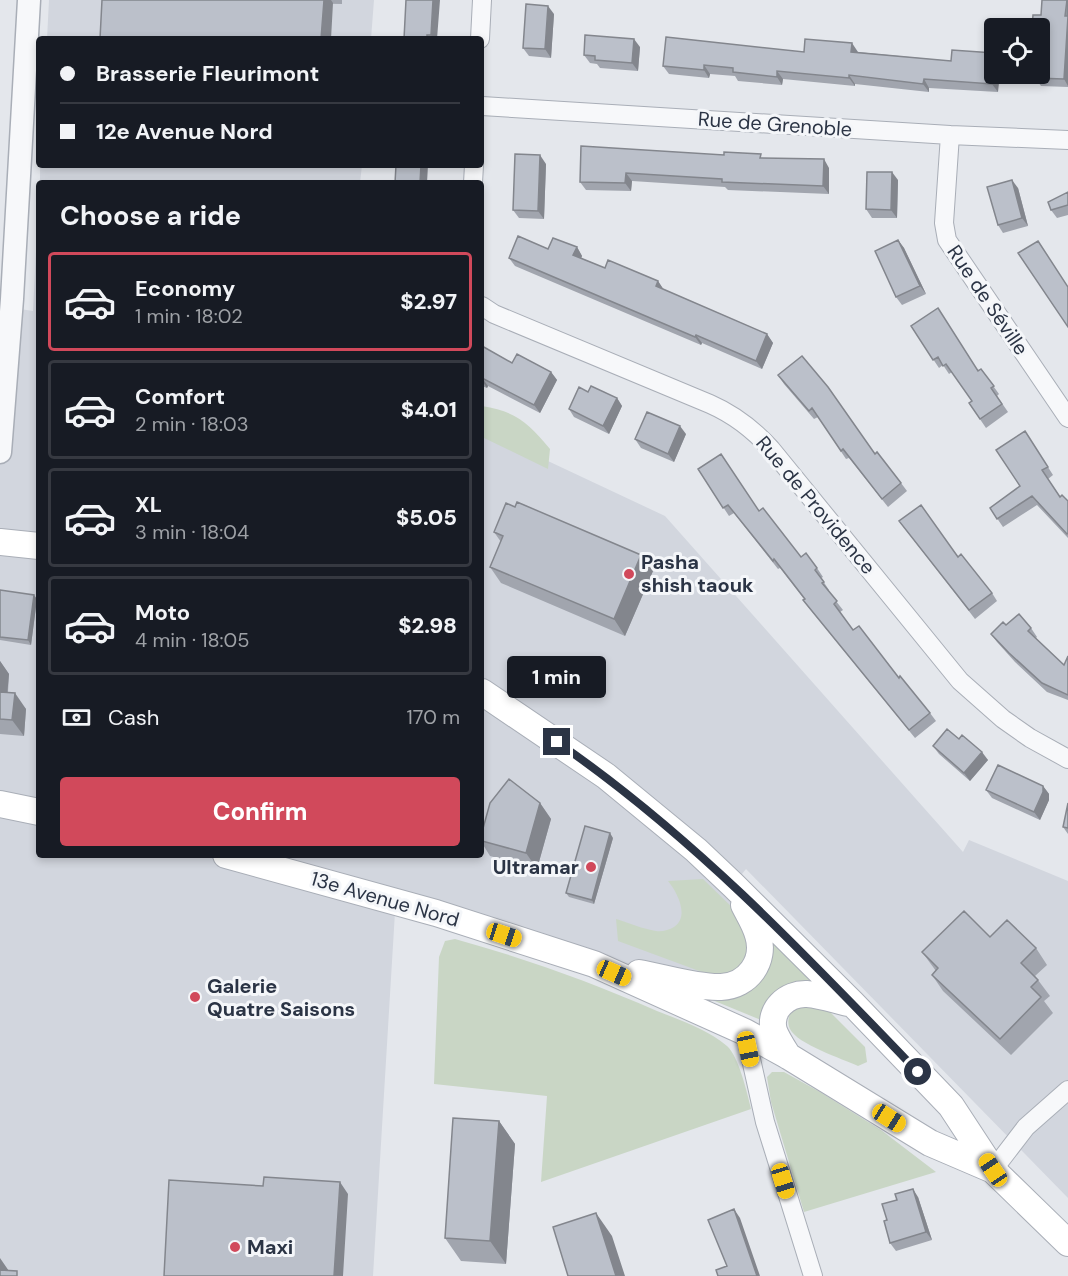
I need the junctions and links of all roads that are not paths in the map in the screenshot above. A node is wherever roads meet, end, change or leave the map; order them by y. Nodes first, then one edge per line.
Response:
1 (29, 0) edge
2 (482, 0) edge
3 (480, 36) edge
4 (484, 106) edge
5 (950, 135) junction
6 (1068, 140) edge
7 (484, 307) edge
8 (1068, 418) edge
9 (0, 452) edge
10 (0, 542) edge
11 (36, 546) edge
12 (484, 693) edge
13 (1068, 759) edge
14 (0, 804) edge
15 (36, 811) edge
16 (237, 858) edge
17 (733, 885) junction
18 (594, 964) junction
19 (853, 1004) junction
20 (745, 1032) junction
21 (788, 1056) junction
22 (1068, 1090) edge
23 (993, 1170) junction
24 (1068, 1243) edge
25 (813, 1276) edge

1 - 9 street
2 - 3 street
4 - 5 street, Rue de Grenoble
5 - 6 street, Rue de Grenoble
5 - 8 street, Rue de Séville
7 - 13 street, Rue de Providence
10 - 11 main road
12 - 17 main road
14 - 15 main road
16 - 18 main road, 13e Avenue Nord
17 - 18 main road
17 - 19 main road
18 - 20 main road, 13e Avenue Nord
19 - 21 main road
19 - 23 main road
20 - 21 main road, 13e Avenue Nord
20 - 25 street
21 - 23 main road, 13e Avenue Nord
22 - 23 street
23 - 24 main road

